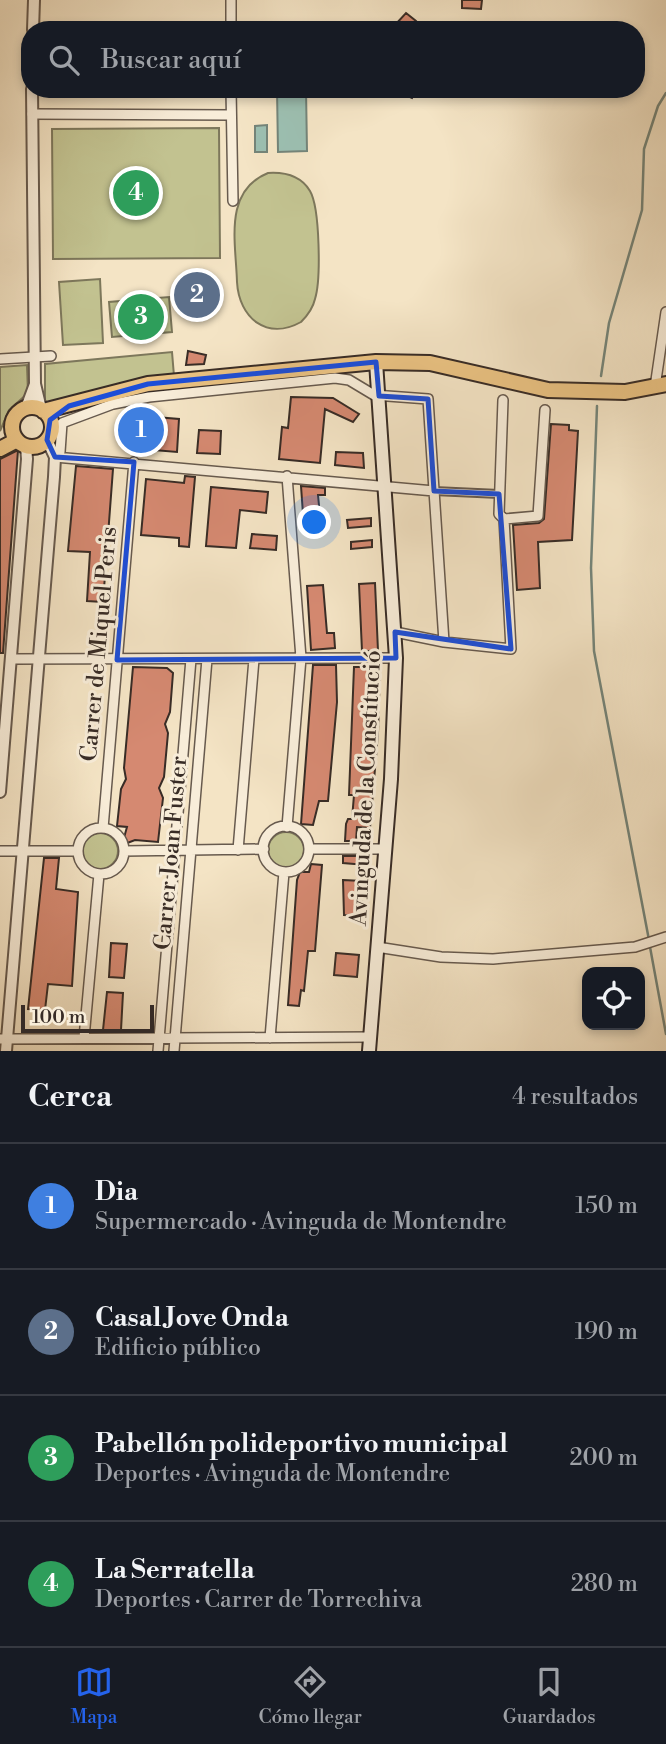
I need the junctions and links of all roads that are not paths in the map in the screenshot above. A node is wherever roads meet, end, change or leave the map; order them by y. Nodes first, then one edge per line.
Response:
1 (34, 0) edge
2 (231, 0) edge
3 (33, 21) edge
4 (231, 21) edge
5 (33, 98) edge
6 (231, 98) edge
7 (32, 114) junction
8 (231, 116) junction
9 (233, 201) dead end
10 (666, 312) edge
11 (51, 356) dead end
12 (34, 357) junction
13 (0, 359) edge
14 (376, 362) junction
15 (35, 384) junction
16 (661, 386) edge
17 (379, 396) junction
18 (503, 400) dead end
19 (26, 408) junction
20 (545, 410) dead end
21 (45, 413) junction
22 (14, 438) edge
23 (47, 440) junction
24 (0, 449) edge
25 (54, 457) junction
26 (134, 463) junction
27 (287, 476) junction
28 (385, 485) junction
29 (434, 491) junction
30 (499, 494) junction
31 (504, 519) junction
32 (395, 632) junction
33 (444, 642) junction
34 (301, 658) junction
35 (396, 658) junction
36 (11, 659) junction
37 (191, 659) junction
38 (207, 659) junction
39 (254, 659) junction
40 (38, 660) junction
41 (117, 660) junction
42 (0, 792) edge
43 (288, 827) junction
44 (103, 828) junction
45 (264, 849) junction
46 (309, 849) junction
47 (385, 849) junction
48 (175, 850) junction
49 (191, 850) junction
50 (238, 850) junction
51 (0, 851) edge
52 (22, 851) junction
53 (78, 851) junction
54 (124, 851) junction
55 (284, 872) junction
56 (99, 874) junction
57 (666, 937) edge
58 (377, 947) junction
59 (370, 1037) junction
60 (84, 1038) junction
61 (159, 1038) junction
62 (175, 1038) junction
63 (270, 1038) junction
64 (4, 1043) edge
65 (158, 1051) edge
66 (174, 1051) edge
67 (369, 1051) edge

1 - 3 street
2 - 4 street
5 - 7 street
6 - 8 street
7 - 8 street
7 - 12 street
8 - 9 street
10 - 16 street
11 - 12 street
12 - 13 street
12 - 15 street
14 - 16 main road
14 - 17 main road, Avinguda de la Constitució
14 - 21 main road
15 - 19 street
15 - 21 street
17 - 25 street
17 - 28 main road, Avinguda de la Constitució
17 - 29 street
18 - 30 street
19 - 21 main road
19 - 22 main road
20 - 31 street
21 - 23 main road
22 - 23 main road
22 - 24 main road
22 - 36 street
23 - 25 street
25 - 26 street
25 - 40 street
26 - 27 street
26 - 41 street, Carrer de Miquel Peris
27 - 28 street
27 - 34 street
28 - 29 street
28 - 32 main road, Avinguda de la Constitució
29 - 30 street
29 - 33 street
30 - 31 street
31 - 33 street
32 - 33 street
32 - 35 main road, Avinguda de la Constitució
34 - 35 street
34 - 39 street
34 - 43 street
35 - 47 main road, Avinguda de la Constitució
36 - 40 street
36 - 42 street
37 - 38 street
37 - 41 street
37 - 48 street, Carrer Joan Fuster
38 - 39 street
38 - 49 street, Carrer Joan Fuster
39 - 50 street
40 - 41 street
40 - 52 street
41 - 44 street, Carrer de Miquel Peris
43 - 45 street
43 - 46 street
44 - 53 street
44 - 54 street
45 - 50 street
45 - 55 street
46 - 47 street
46 - 55 street
47 - 58 main road, Avinguda de la Constitució
48 - 49 street
48 - 54 street
48 - 61 street, Carrer Joan Fuster
49 - 50 street
49 - 62 street, Carrer Joan Fuster
51 - 52 street
52 - 53 street
52 - 64 street
53 - 56 street
54 - 56 street
55 - 63 street
56 - 60 street
57 - 58 street
58 - 59 main road, Avinguda de la Constitució
59 - 63 street
59 - 67 main road, Avinguda de la Constitució
60 - 61 street
60 - 64 street
61 - 62 street
61 - 65 street, Carrer Joan Fuster
62 - 63 street
62 - 66 street, Carrer Joan Fuster

